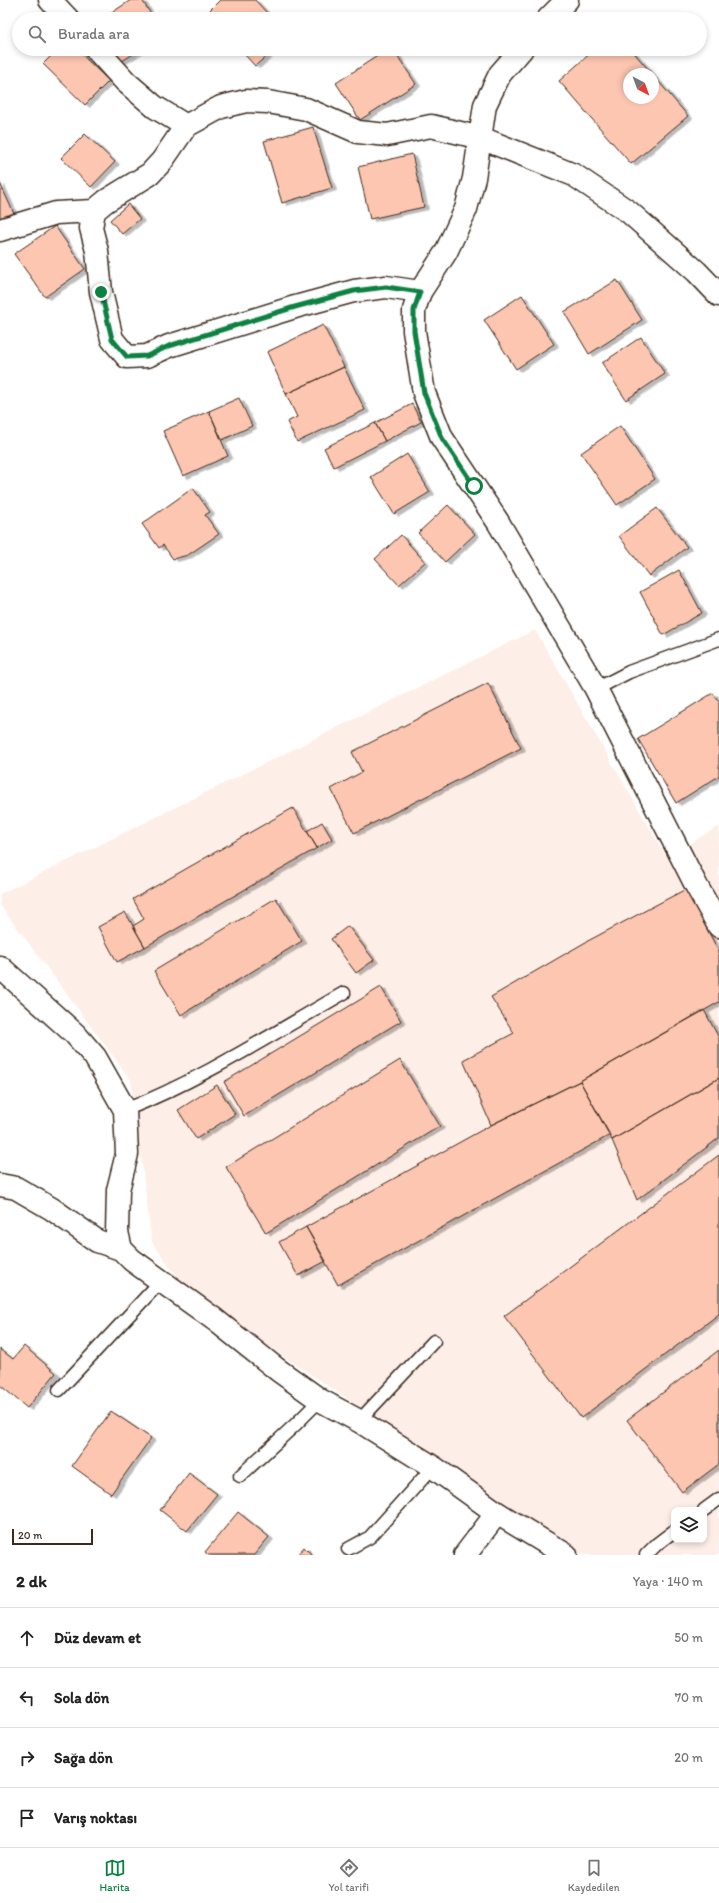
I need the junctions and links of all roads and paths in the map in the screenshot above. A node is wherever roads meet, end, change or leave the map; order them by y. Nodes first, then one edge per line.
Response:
1 (50, 0) edge
2 (567, 0) edge
3 (61, 12) edge
4 (555, 12) edge
5 (102, 56) edge
6 (516, 56) edge
7 (186, 126) junction
8 (481, 138) junction
9 (94, 211) junction
10 (0, 230) edge
11 (420, 292) junction
12 (719, 295) edge
13 (719, 638) edge
14 (596, 689) junction
15 (719, 926) edge
16 (0, 967) edge
17 (344, 993) dead end
18 (125, 1110) junction
19 (0, 1185) edge
20 (121, 1249) junction
21 (162, 1280) junction
22 (434, 1341) dead end
23 (59, 1390) dead end
24 (320, 1400) junction
25 (359, 1421) junction
26 (433, 1467) junction
27 (240, 1476) dead end
28 (719, 1499) edge
29 (707, 1508) edge
30 (497, 1513) junction
31 (671, 1533) edge
32 (348, 1549) dead end
33 (465, 1555) edge
34 (566, 1555) edge
35 (646, 1555) edge

1 - 3 street
2 - 4 street
5 - 7 street
6 - 8 street
7 - 8 street
7 - 9 street
8 - 11 street
8 - 12 street
9 - 10 street
9 - 11 street
11 - 14 street
13 - 14 lane
14 - 15 street
16 - 18 street
17 - 18 lane
18 - 20 street
19 - 20 street
20 - 21 street
21 - 23 lane
21 - 24 street
22 - 25 lane
24 - 25 street
24 - 27 lane
25 - 26 street
26 - 30 street
26 - 32 lane
28 - 29 lane
30 - 33 street
30 - 34 street
31 - 35 lane

